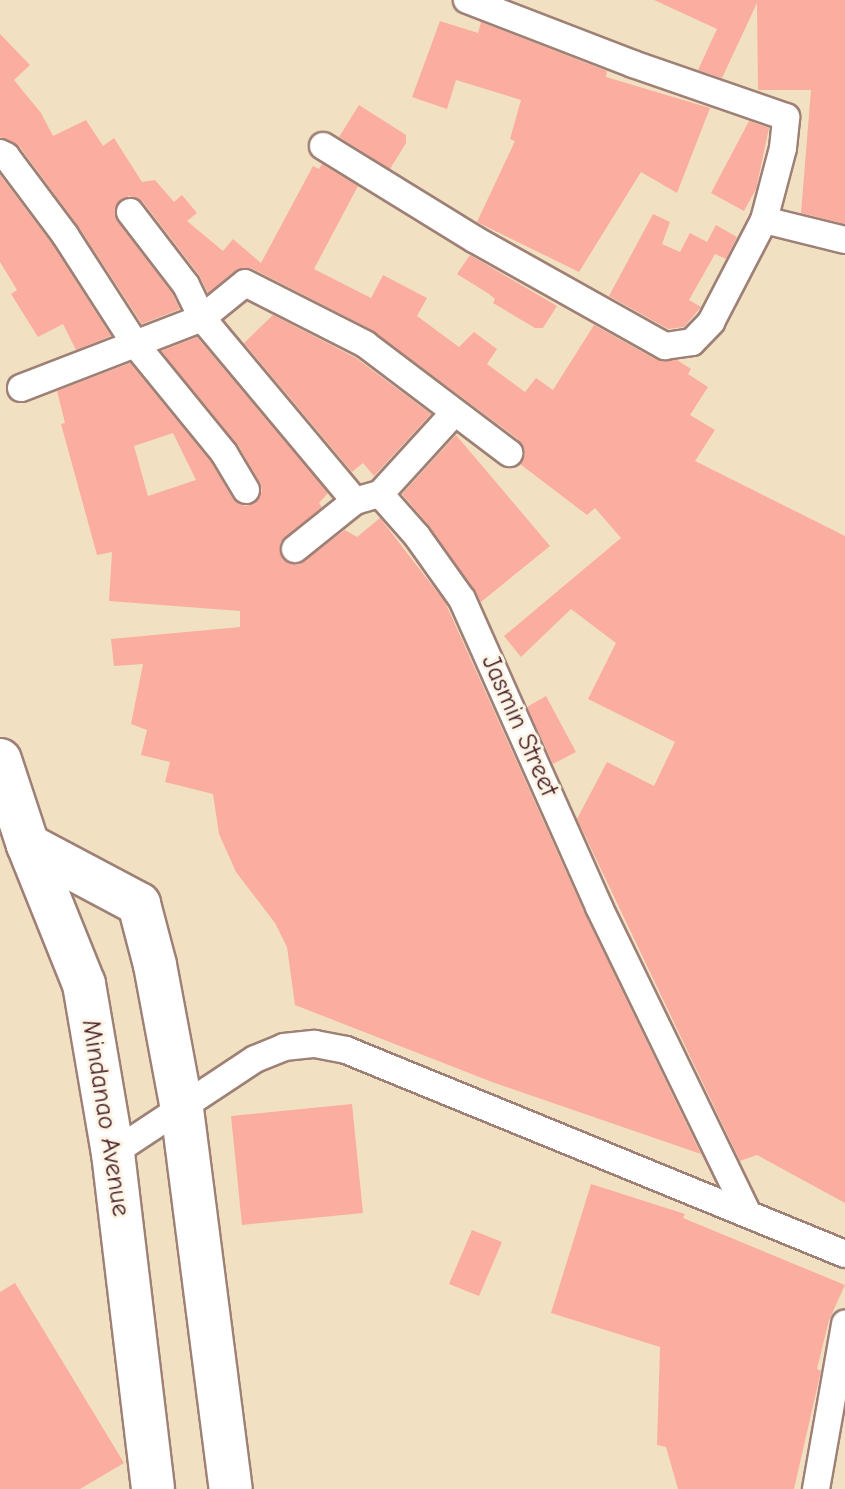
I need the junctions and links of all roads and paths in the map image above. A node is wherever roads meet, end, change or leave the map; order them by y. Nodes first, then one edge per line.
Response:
1 (467, 0) edge
2 (323, 146) dead end
3 (0, 153) edge
4 (130, 212) dead end
5 (764, 220) junction
6 (845, 240) edge
7 (202, 318) junction
8 (136, 345) junction
9 (21, 388) dead end
10 (454, 413) junction
11 (509, 453) dead end
12 (246, 490) dead end
13 (380, 494) junction
14 (355, 501) junction
15 (295, 549) dead end
16 (0, 760) edge
17 (28, 845) junction
18 (182, 1109) junction
19 (113, 1153) junction
20 (747, 1212) junction
21 (845, 1254) edge
22 (845, 1324) edge
23 (153, 1489) edge
24 (231, 1489) edge
25 (816, 1489) edge

1 - 5 street
2 - 5 street
3 - 8 street
4 - 7 street
5 - 6 street
7 - 8 street
7 - 10 street
7 - 14 street
8 - 9 street
8 - 12 street
10 - 11 street
10 - 13 street
13 - 14 street
13 - 20 street, Jasmin Street
14 - 15 street
16 - 17 main road, Mindanao Avenue
17 - 18 main road
17 - 19 main road, Mindanao Avenue
18 - 19 street
18 - 20 street
18 - 24 main road
19 - 23 main road, Mindanao Avenue
20 - 21 street
22 - 25 street

